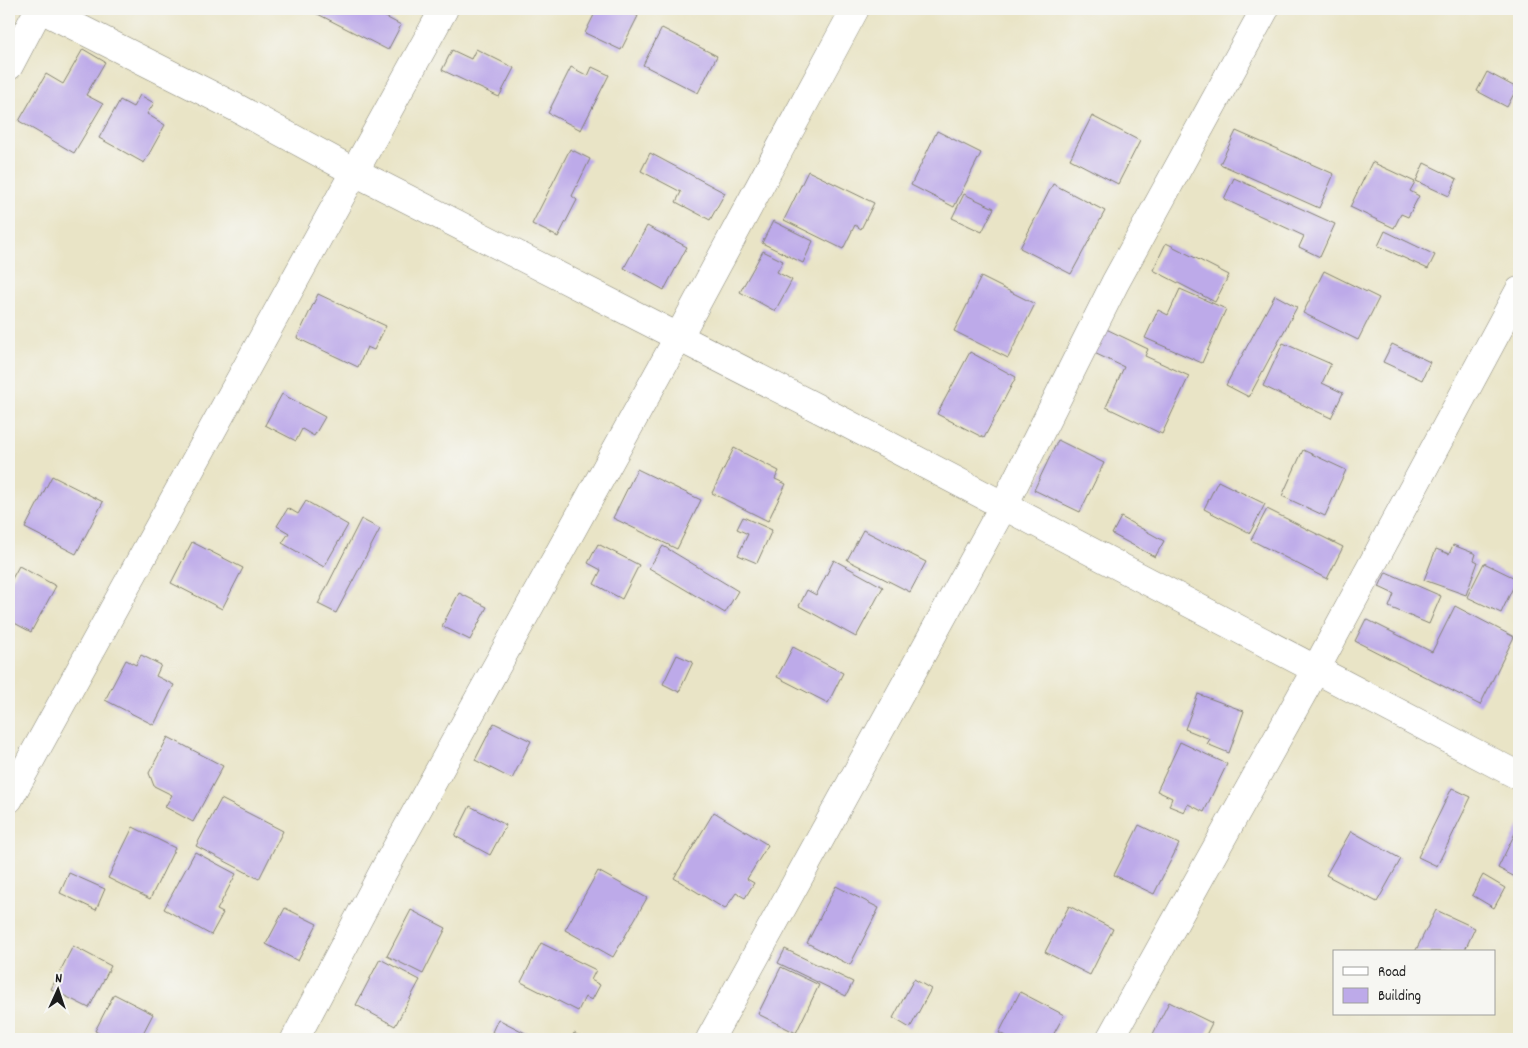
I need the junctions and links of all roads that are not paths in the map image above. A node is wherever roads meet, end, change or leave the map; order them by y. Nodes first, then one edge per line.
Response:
1 (40, 9) edge
2 (444, 9) edge
3 (856, 9) edge
4 (1265, 9) edge
5 (9, 66) edge
6 (353, 171) junction
7 (1519, 291) edge
8 (679, 336) junction
9 (1004, 505) junction
10 (1316, 669) junction
11 (1519, 776) edge
12 (9, 799) edge
13 (295, 1039) edge
14 (710, 1039) edge
15 (1110, 1039) edge

1 - 5 street
1 - 6 street
2 - 6 street
3 - 8 street
4 - 9 street
6 - 8 street
6 - 12 street
7 - 10 street
8 - 9 street
8 - 13 street
9 - 10 street
9 - 14 street
10 - 11 street
10 - 15 street

